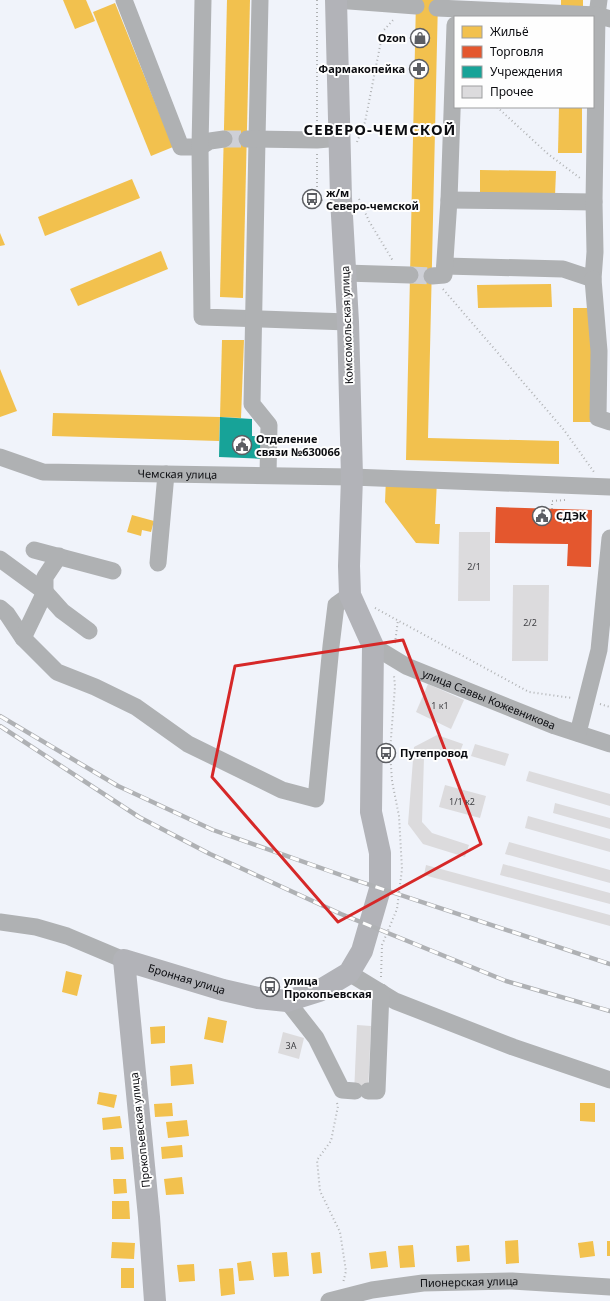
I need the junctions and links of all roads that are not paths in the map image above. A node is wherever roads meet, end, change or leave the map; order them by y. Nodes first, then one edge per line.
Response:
1 (124, 0) edge
2 (204, 0) edge
3 (260, 0) edge
4 (336, 0) edge
5 (412, 6) road end
6 (437, 8) dead end
7 (456, 8) edge
8 (602, 11) edge
9 (454, 50) edge
10 (603, 82) edge
11 (224, 139) tunnel mouth
12 (252, 139) junction
13 (348, 141) junction
14 (200, 147) junction
15 (594, 195) junction
16 (448, 200) junction
17 (603, 248) edge
18 (345, 273) junction
19 (406, 275) tunnel mouth
20 (593, 279) junction
21 (254, 319) junction
22 (348, 322) junction
23 (610, 422) edge
24 (3, 459) edge
25 (166, 474) junction
26 (268, 475) junction
27 (352, 477) junction
28 (607, 487) edge
29 (610, 538) edge
30 (34, 550) dead end
31 (59, 556) junction
32 (0, 559) edge
33 (158, 563) dead end
34 (113, 571) dead end
35 (45, 592) junction
36 (350, 595) junction
37 (0, 608) edge
38 (89, 631) dead end
39 (23, 638) junction
40 (373, 646) junction
41 (578, 733) junction
42 (610, 744) edge
43 (0, 922) edge
44 (124, 960) junction
45 (349, 973) junction
46 (381, 992) junction
47 (287, 1001) junction
48 (610, 1080) edge
49 (610, 1287) edge
50 (335, 1300) edge
51 (155, 1301) edge

1 - 14 street
2 - 14 street
3 - 12 street
4 - 5 street
4 - 13 main road, Комсомольская улица
6 - 7 street
7 - 8 street
8 - 10 street
9 - 16 street
10 - 15 street
11 - 14 street
12 - 13 street
12 - 21 street
13 - 18 main road, Комсомольская улица
14 - 21 street
15 - 16 street
15 - 17 street
16 - 20 street
17 - 20 street
18 - 19 street
18 - 22 main road, Комсомольская улица
20 - 23 street
21 - 22 street
21 - 26 street
22 - 27 main road, Комсомольская улица
24 - 25 street, Чемская улица
25 - 26 street, Чемская улица
25 - 33 street
26 - 27 street, Чемская улица
27 - 28 street, Чемская улица
27 - 36 main road, Комсомольская улица
29 - 41 street
30 - 31 street
31 - 34 street
31 - 35 street
32 - 35 street
35 - 38 street
35 - 39 street
36 - 39 street
36 - 40 main road, Комсомольская улица
37 - 39 street
40 - 41 street, улица Саввы Кожевникова
40 - 45 main road, Бронная улица
41 - 42 street, улица Саввы Кожевникова
43 - 44 street, Бронная улица
44 - 47 main road, Бронная улица
44 - 51 main road, Прокопьевская улица
45 - 46 street
45 - 47 main road, Бронная улица
46 - 47 street
46 - 48 street
49 - 50 street, Пионерская улица

